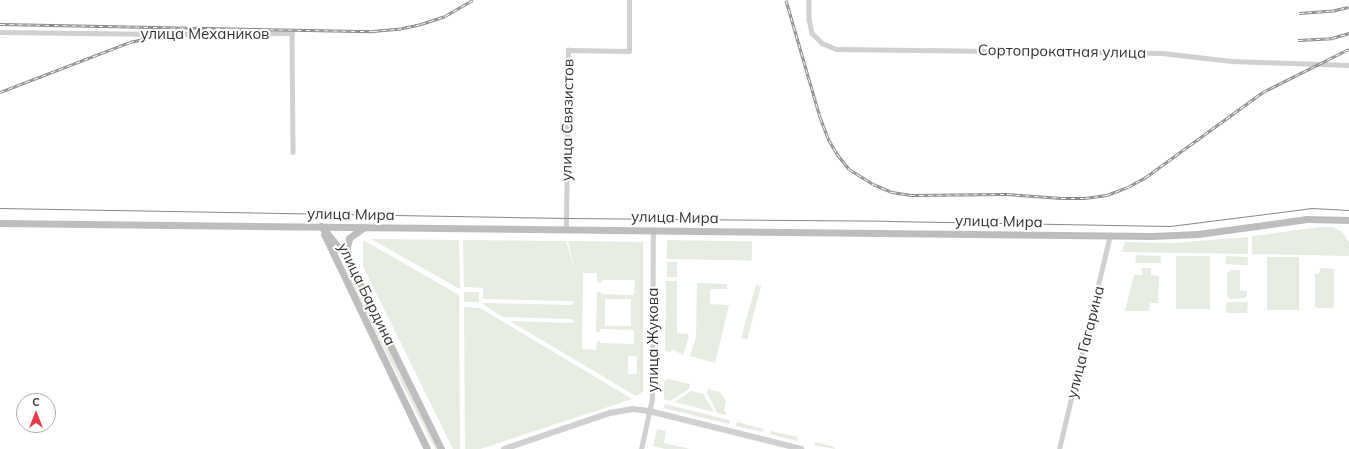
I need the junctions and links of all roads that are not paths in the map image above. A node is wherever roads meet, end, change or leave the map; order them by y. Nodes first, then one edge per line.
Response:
1 (628, 0) edge
2 (809, 0) edge
3 (0, 32) edge
4 (1349, 65) edge
5 (293, 152) dead end
6 (1349, 220) edge
7 (0, 223) edge
8 (321, 226) junction
9 (364, 227) junction
10 (566, 229) junction
11 (654, 230) junction
12 (1110, 235) junction
13 (348, 259) junction
14 (382, 328) junction
15 (372, 334) junction
16 (649, 411) junction
17 (427, 449) edge
18 (441, 449) edge
19 (504, 449) edge
20 (641, 449) edge
21 (801, 449) edge
22 (1059, 449) edge

1 - 10 street, улица Связистов
2 - 4 street, Сортопрокатная улица
3 - 5 street, улица Механиков
6 - 12 main road, улица Мира
7 - 8 main road, улица Мира
8 - 9 main road, улица Мира
8 - 13 main road, улица Бардина
8 - 15 main road, улица Бардина
9 - 10 main road, улица Мира
9 - 13 main road
10 - 11 main road, улица Мира
11 - 12 main road, улица Мира
11 - 16 street, улица Жукова
12 - 22 street, улица Гагарина
13 - 14 main road, улица Бардина
14 - 15 main road
14 - 18 main road, улица Бардина
15 - 17 main road, улица Бардина
16 - 19 street
16 - 20 street, улица Жукова
16 - 21 street

